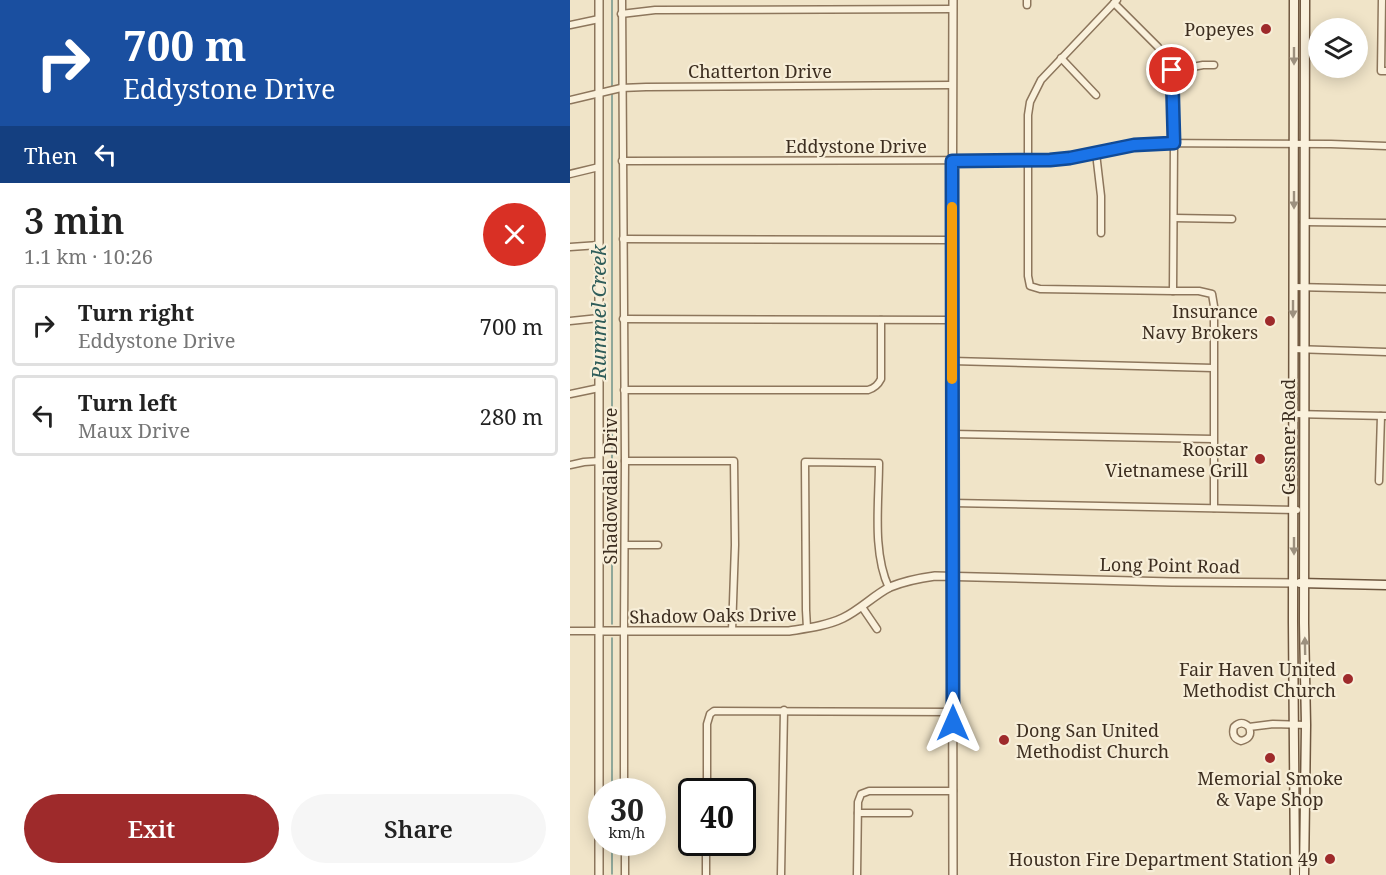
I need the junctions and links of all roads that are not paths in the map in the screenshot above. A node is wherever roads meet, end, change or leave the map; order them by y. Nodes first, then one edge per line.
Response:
1 (599, 0) edge
2 (622, 0) edge
3 (953, 0) edge
4 (1294, 0) edge
5 (1305, 0) edge
6 (1382, 0) edge
7 (1116, 2) edge
8 (953, 9) junction
9 (621, 14) junction
10 (599, 19) junction
11 (570, 25) edge
12 (1061, 58) junction
13 (1214, 64) dead end
14 (1172, 70) junction
15 (1386, 71) edge
16 (952, 86) junction
17 (618, 89) junction
18 (602, 92) junction
19 (1096, 94) dead end
20 (570, 100) edge
21 (1174, 143) junction
22 (1294, 144) junction
23 (1305, 144) junction
24 (1386, 146) edge
25 (1096, 153) junction
26 (1028, 160) junction
27 (622, 161) junction
28 (952, 161) junction
29 (599, 167) junction
30 (570, 174) edge
31 (1174, 218) junction
32 (1232, 219) dead end
33 (1304, 222) junction
34 (1386, 223) edge
35 (1101, 233) dead end
36 (623, 239) junction
37 (952, 240) junction
38 (599, 245) junction
39 (570, 247) edge
40 (1294, 286) junction
41 (1305, 287) junction
42 (1386, 289) edge
43 (1173, 291) junction
44 (599, 318) junction
45 (623, 319) junction
46 (881, 320) junction
47 (952, 320) junction
48 (570, 321) edge
49 (1293, 349) junction
50 (1304, 350) junction
51 (1386, 352) edge
52 (952, 361) junction
53 (1213, 368) junction
54 (599, 388) junction
55 (624, 390) junction
56 (570, 394) edge
57 (1293, 414) junction
58 (1305, 414) junction
59 (1383, 416) edge
60 (952, 434) junction
61 (1213, 439) junction
62 (599, 461) junction
63 (625, 461) junction
64 (570, 465) edge
65 (1379, 481) dead end
66 (952, 503) junction
67 (1214, 508) junction
68 (1293, 510) junction
69 (1305, 510) junction
70 (626, 545) junction
71 (658, 545) dead end
72 (953, 576) junction
73 (1294, 583) junction
74 (1305, 583) junction
75 (1386, 585) edge
76 (889, 588) junction
77 (862, 607) junction
78 (807, 628) junction
79 (877, 629) dead end
80 (732, 630) junction
81 (599, 631) junction
82 (624, 631) junction
83 (570, 632) edge
84 (784, 710) junction
85 (953, 712) junction
86 (1294, 725) junction
87 (1306, 725) junction
88 (1250, 728) dead end
89 (624, 778) edge
90 (707, 778) edge
91 (953, 791) junction
92 (1294, 794) junction
93 (1305, 794) junction
94 (858, 813) junction
95 (909, 813) dead end
96 (625, 856) edge
97 (706, 856) edge
98 (1300, 859) junction
99 (599, 875) edge
100 (625, 875) edge
101 (706, 875) edge
102 (781, 875) edge
103 (857, 875) edge
104 (953, 875) edge
105 (1295, 875) edge
106 (1304, 875) edge

1 - 10 street, Shadowdale Drive
2 - 9 street, Shadowdale Drive
3 - 8 street
4 -> 22 main road, Gessner Road
5 - 23 main road, Gessner Road
6 - 15 street
7 - 12 street
7 - 14 street
8 - 9 street
8 - 16 street
9 - 17 street, Shadowdale Drive
10 - 11 street
10 - 18 street, Shadowdale Drive
12 - 19 street
12 - 26 street
13 - 14 street
14 - 21 street
16 - 17 street, Chatterton Drive
16 - 28 street
17 - 18 street, Chatterton Drive
17 - 27 street, Shadowdale Drive
18 - 20 street, Chatterton Drive
18 - 29 street, Shadowdale Drive
21 - 22 street, Eddystone Drive
21 - 25 street, Eddystone Drive
21 - 31 street
22 - 23 street, Eddystone Drive
22 -> 40 main road, Gessner Road
23 - 24 street, Eddystone Drive
23 - 33 main road, Gessner Road
25 - 26 street, Eddystone Drive
25 - 35 street
26 - 28 street, Eddystone Drive
26 - 43 street
27 - 28 street, Eddystone Drive
27 - 36 street, Shadowdale Drive
28 - 37 street
29 - 30 street
29 - 38 street, Shadowdale Drive
31 - 32 street
31 - 43 street
33 - 34 street
33 - 41 main road, Gessner Road
36 - 37 street
36 - 45 street, Shadowdale Drive
37 - 47 street
38 - 39 street
38 - 44 street, Shadowdale Drive
40 - 41 street
40 -> 49 main road, Gessner Road
41 - 42 street
41 - 50 main road, Gessner Road
43 - 53 street
44 - 48 street
44 - 54 street, Shadowdale Drive
45 - 46 street
45 - 55 street, Shadowdale Drive
46 - 47 street
46 - 55 street
47 - 52 street
49 - 50 street
49 - 57 main road, Gessner Road
50 - 51 street
50 - 58 main road, Gessner Road
52 - 53 street
52 - 60 street
53 - 61 street
54 - 56 street
54 - 62 street, Shadowdale Drive
55 - 63 street, Shadowdale Drive
57 - 58 street
57 - 68 main road, Gessner Road
58 - 59 street
58 - 69 main road, Gessner Road
59 - 65 street
60 - 61 street
60 - 66 street
61 - 67 street
62 - 64 street
62 - 81 street, Shadowdale Drive
63 - 70 street, Shadowdale Drive
63 - 80 street
66 - 67 street
66 - 72 street
67 - 68 street
68 - 69 street
68 -> 73 main road, Gessner Road
69 - 74 main road, Gessner Road
70 - 71 street
70 - 82 street, Shadowdale Drive
72 - 73 street, Long Point Road
72 - 76 street, Shadow Oaks Drive
72 - 85 street
73 - 74 main road, Long Point Road
73 - 86 main road, Gessner Road
74 - 75 main road, Long Point Road
87 -> 74 main road, Gessner Road
76 - 77 street, Shadow Oaks Drive
76 - 78 street
77 - 78 street, Shadow Oaks Drive
77 - 79 street
78 - 80 street, Shadow Oaks Drive
80 - 82 street, Shadow Oaks Drive
81 - 82 street, Shadow Oaks Drive
81 - 83 street, Shadow Oaks Drive
81 - 99 street, Shadowdale Drive
82 - 89 street, Shadowdale Drive
84 - 85 street
84 - 90 street
84 - 102 street
85 - 91 street
86 - 87 street
86 - 88 street
86 - 92 main road, Gessner Road
87 - 93 main road, Gessner Road
91 - 94 street
91 - 104 street
92 - 93 main road
92 - 98 main road, Gessner Road
93 - 98 main road, Gessner Road
94 - 95 street
94 - 103 street
96 - 100 street
97 - 101 street
98 - 105 main road, Gessner Road
98 - 106 main road, Gessner Road

